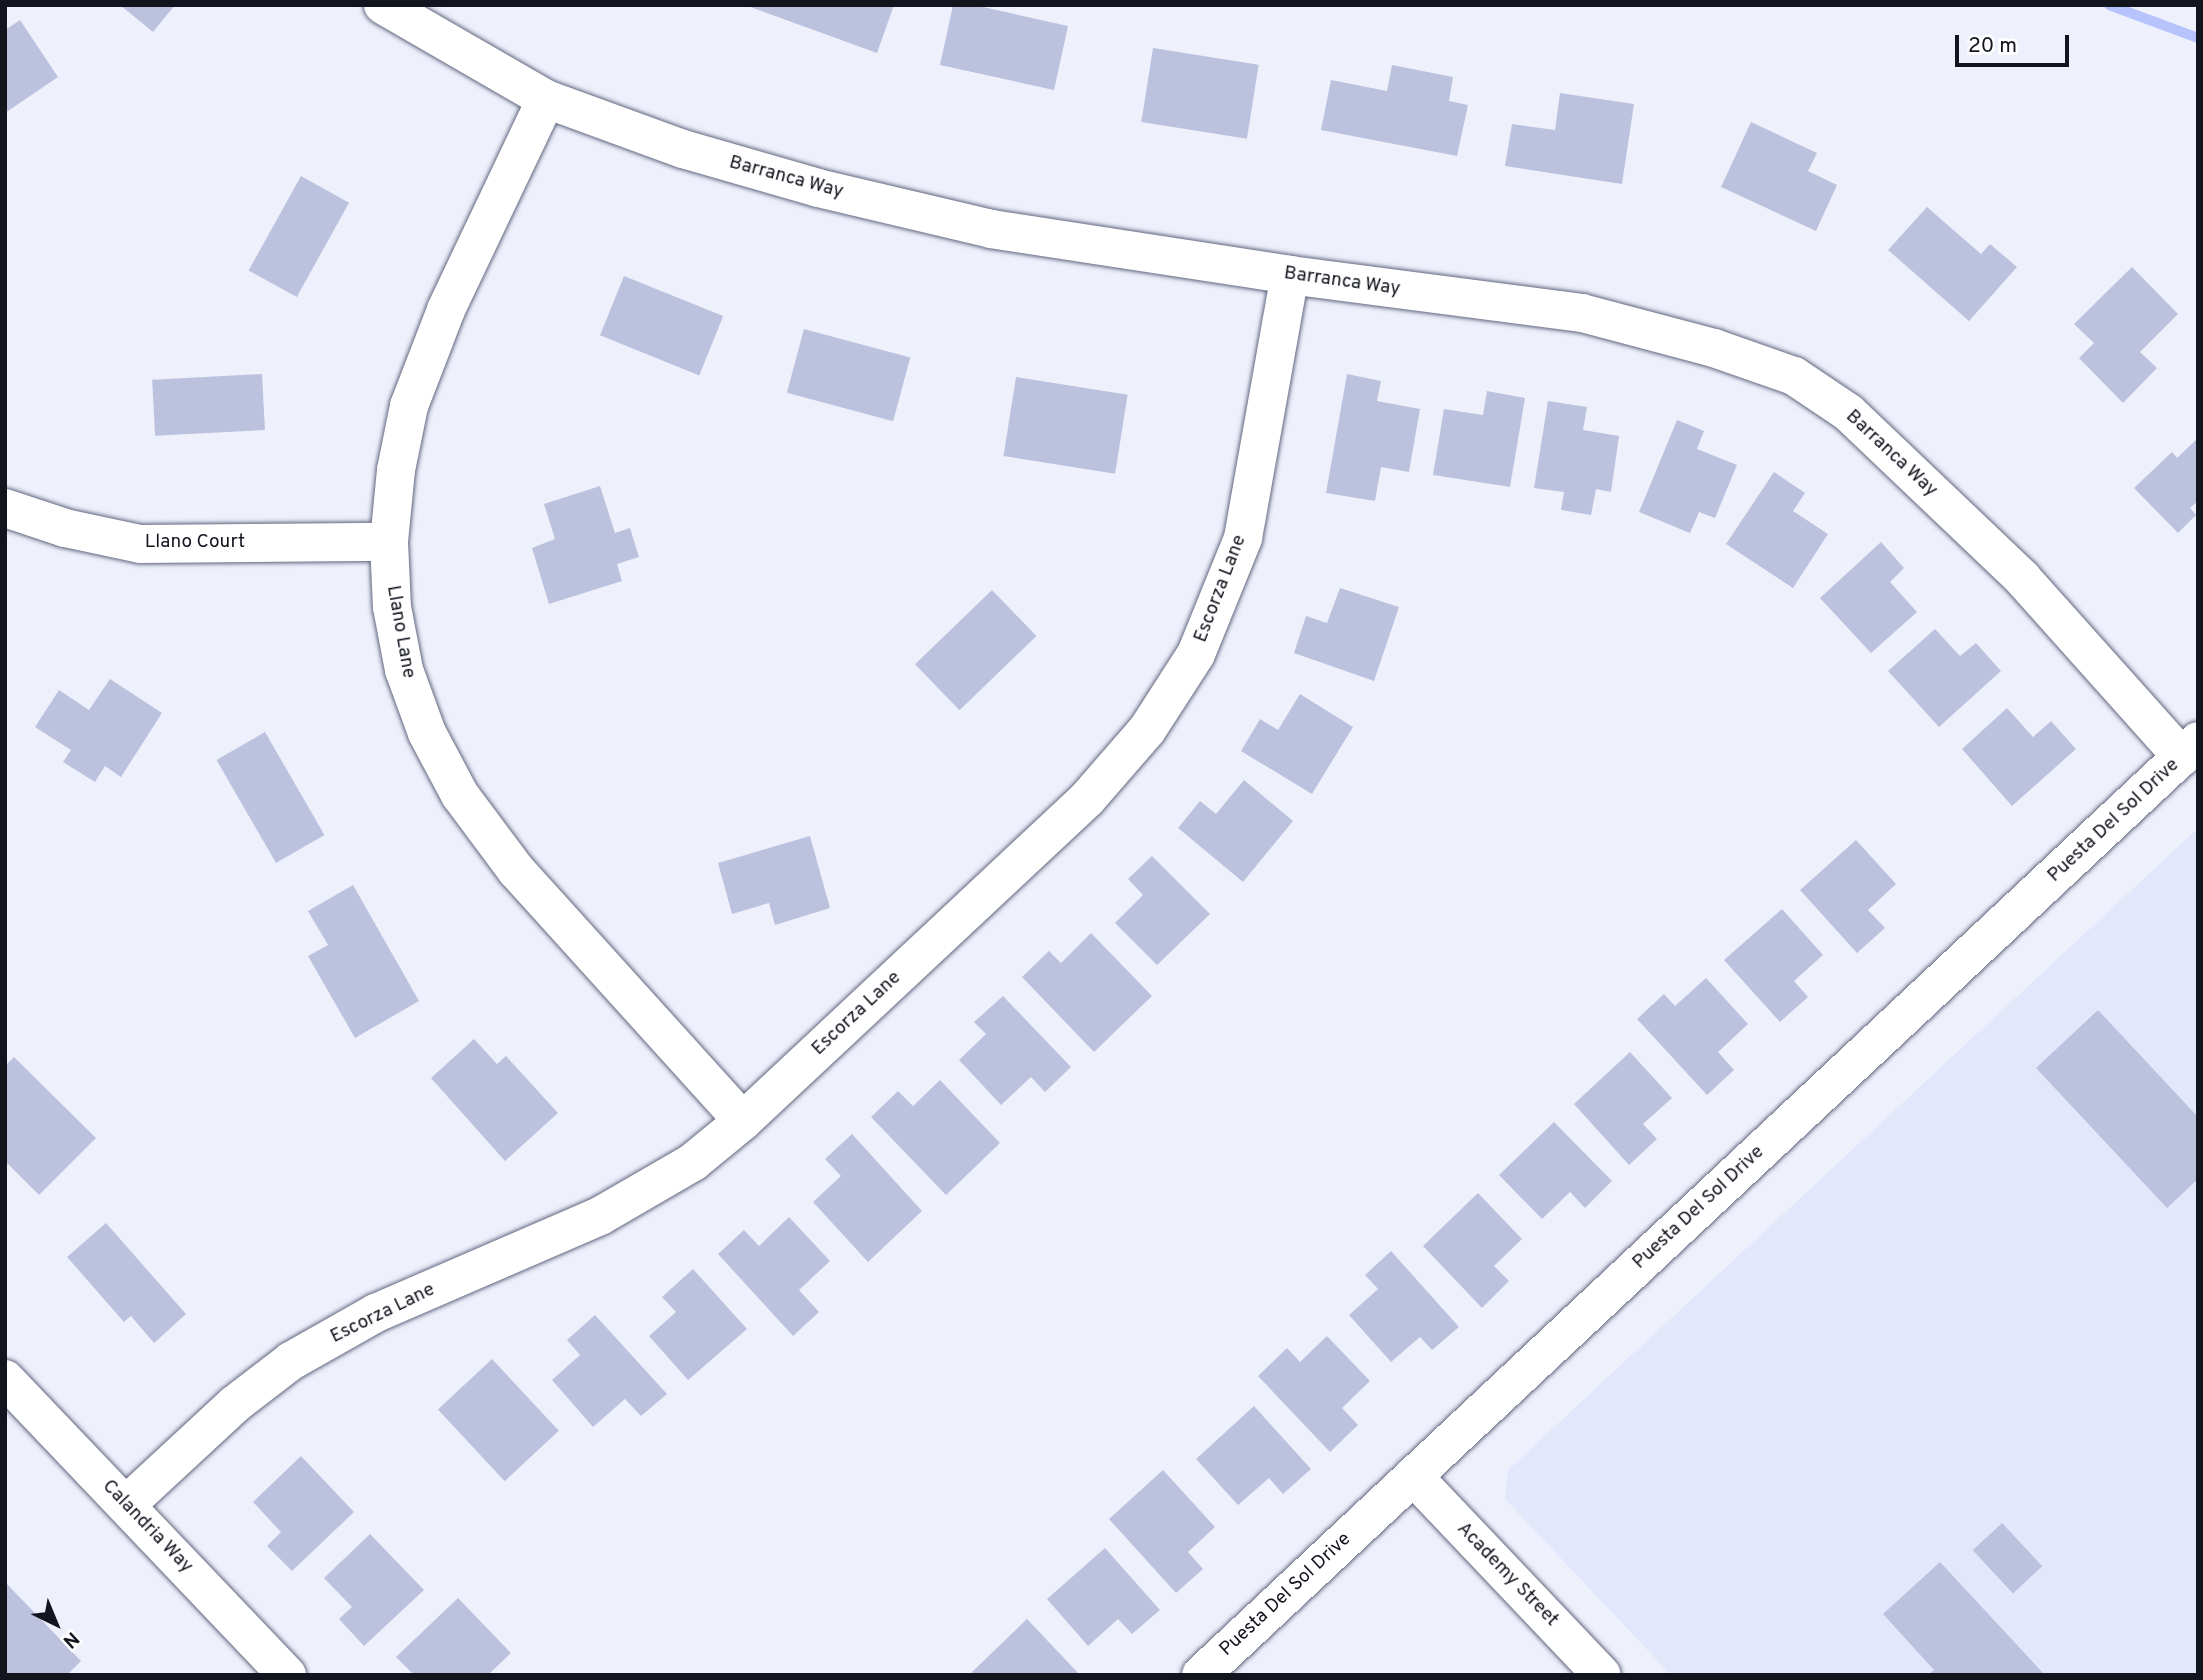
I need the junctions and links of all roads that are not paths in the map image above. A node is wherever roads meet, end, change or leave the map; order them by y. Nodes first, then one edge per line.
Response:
1 (383, 5) edge
2 (545, 99) junction
3 (1290, 275) junction
4 (5, 508) edge
5 (389, 542) junction
6 (2190, 749) edge
7 (743, 1121) junction
8 (5, 1379) edge
9 (1413, 1476) junction
10 (126, 1505) junction
11 (288, 1675) edge
12 (1201, 1675) edge
13 (1602, 1675) edge

1 - 2 street, Barranca Way
2 - 3 street, Barranca Way
2 - 5 street, Llano Lane
3 - 6 street, Barranca Way
3 - 7 street, Escorza Lane
4 - 5 street, Llano Court
5 - 7 street, Llano Lane
6 - 9 street, Puesta Del Sol Drive
7 - 10 street, Escorza Lane
8 - 10 street, Calandria Way
9 - 12 street, Puesta Del Sol Drive
9 - 13 street, Academy Street
10 - 11 street, Calandria Way

